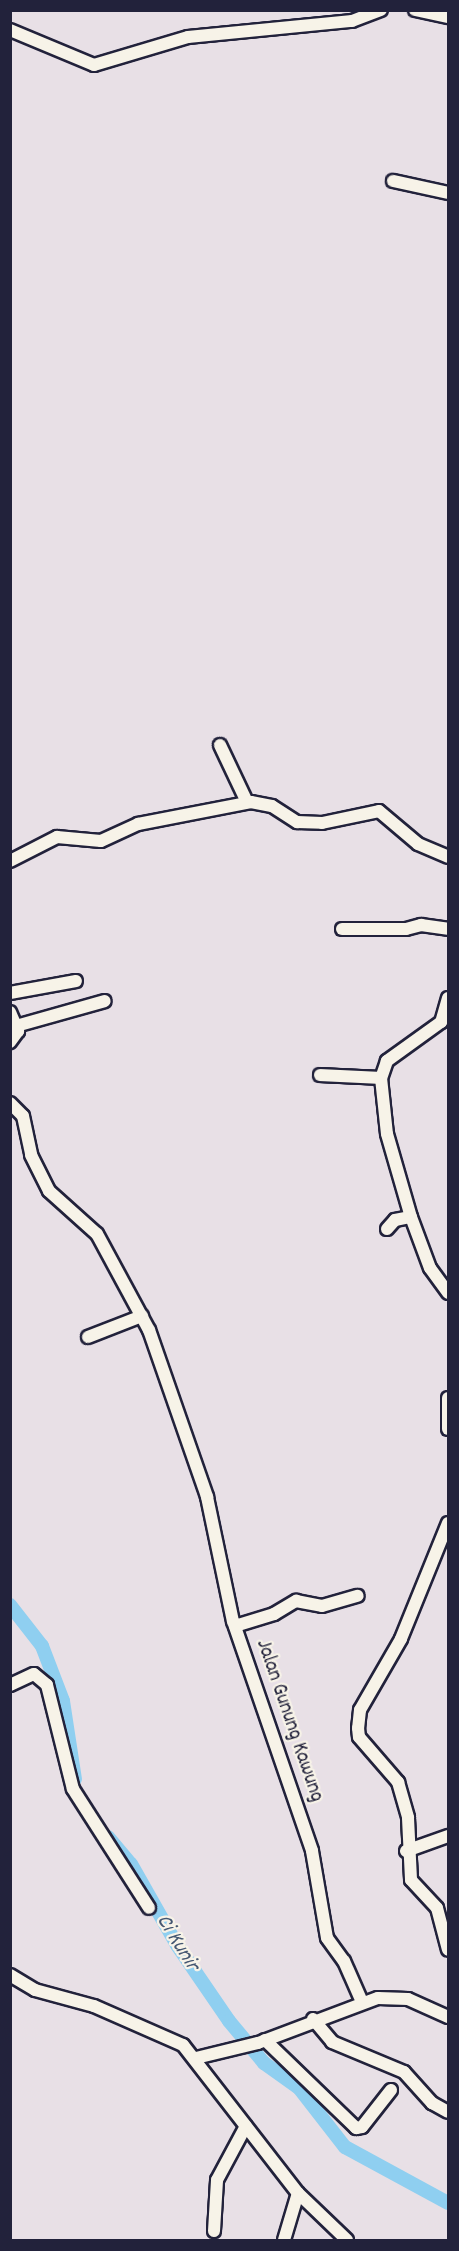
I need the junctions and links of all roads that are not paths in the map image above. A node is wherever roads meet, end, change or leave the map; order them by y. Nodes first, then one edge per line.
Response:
1 (381, 10) edge
2 (415, 10) edge
3 (448, 17) edge
4 (10, 30) edge
5 (393, 181) dead end
6 (448, 193) edge
7 (219, 746) dead end
8 (247, 802) junction
9 (448, 857) edge
10 (10, 861) edge
11 (342, 928) dead end
12 (448, 929) edge
13 (76, 981) dead end
14 (10, 993) edge
15 (448, 998) edge
16 (105, 1001) dead end
17 (10, 1012) edge
18 (445, 1024) edge
19 (16, 1026) junction
20 (10, 1042) edge
21 (320, 1075) dead end
22 (381, 1078) junction
23 (10, 1103) edge
24 (411, 1217) junction
25 (387, 1229) dead end
26 (448, 1293) edge
27 (142, 1316) junction
28 (88, 1337) dead end
29 (448, 1398) edge
30 (448, 1429) edge
31 (448, 1523) edge
32 (358, 1596) dead end
33 (235, 1626) junction
34 (10, 1684) edge
35 (448, 1836) edge
36 (406, 1851) junction
37 (149, 1908) dead end
38 (448, 1950) edge
39 (10, 1975) edge
40 (362, 2002) junction
41 (448, 2016) edge
42 (313, 2019) junction
43 (261, 2041) junction
44 (196, 2058) junction
45 (391, 2090) dead end
46 (448, 2112) edge
47 (246, 2126) junction
48 (298, 2193) junction
49 (214, 2231) dead end
50 (284, 2241) edge
51 (347, 2241) edge

1 - 4 street
2 - 3 street
5 - 6 street
7 - 8 street
8 - 9 street
8 - 10 street
11 - 12 street
13 - 14 street
15 - 18 street
16 - 19 street
17 - 19 street
18 - 22 street
19 - 20 street
21 - 22 street
22 - 24 street
23 - 27 street, Jalan Gunung Kawung
24 - 25 street
24 - 26 street
27 - 28 street
27 - 33 street, Jalan Gunung Kawung
29 - 30 street
31 - 36 street
32 - 33 street
33 - 40 street, Jalan Gunung Kawung
34 - 37 street
35 - 36 street
36 - 38 street
39 - 44 street
40 - 41 street
40 - 42 street
42 - 43 street
42 - 46 street
43 - 44 street
43 - 45 street
44 - 47 street
47 - 48 street
47 - 49 street
48 - 50 street
48 - 51 street

